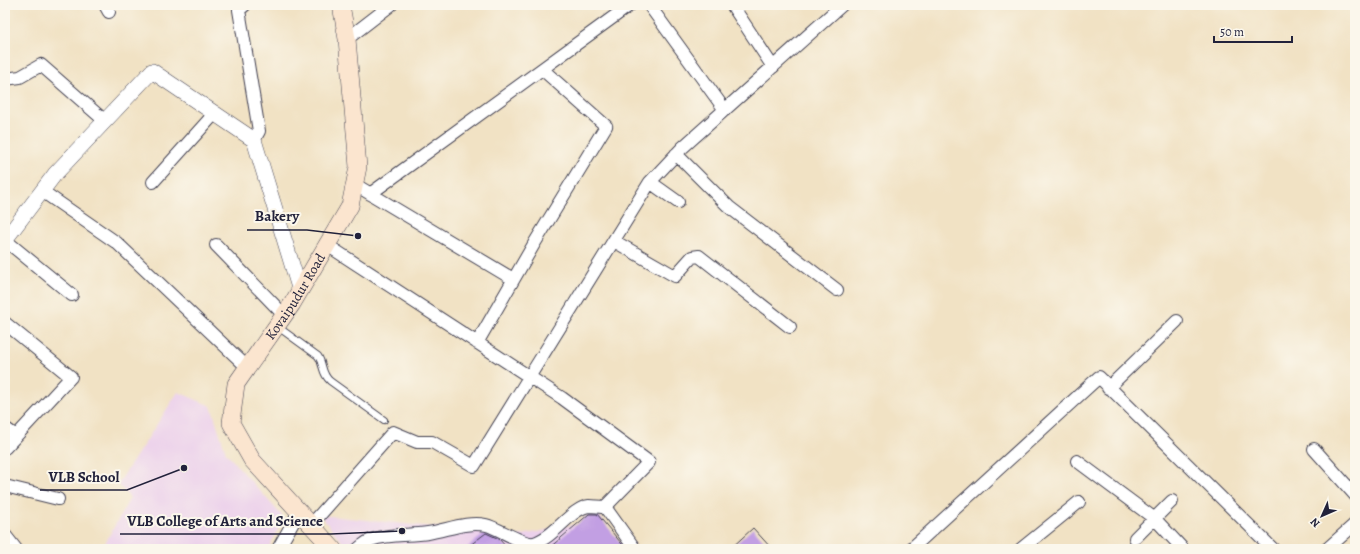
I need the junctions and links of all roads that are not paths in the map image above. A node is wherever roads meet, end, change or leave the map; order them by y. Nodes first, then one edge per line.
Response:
1 (245, 5) edge
2 (341, 5) edge
3 (391, 5) edge
4 (649, 5) edge
5 (732, 5) edge
6 (842, 5) edge
7 (627, 6) edge
8 (347, 39) junction
9 (773, 67) junction
10 (542, 69) junction
11 (5, 79) edge
12 (724, 110) junction
13 (215, 113) junction
14 (105, 121) junction
15 (254, 140) junction
16 (676, 154) junction
17 (153, 182) dead end
18 (650, 182) junction
19 (354, 184) junction
20 (42, 191) junction
21 (370, 194) junction
22 (678, 202) dead end
23 (5, 240) edge
24 (614, 241) junction
25 (216, 245) dead end
26 (326, 246) junction
27 (513, 279) junction
28 (837, 290) dead end
29 (300, 291) junction
30 (72, 295) dead end
31 (281, 321) junction
32 (1177, 321) dead end
33 (5, 323) edge
34 (790, 327) dead end
35 (477, 343) junction
36 (248, 368) junction
37 (528, 376) junction
38 (1108, 388) junction
39 (384, 420) dead end
40 (5, 428) edge
41 (16, 436) junction
42 (5, 448) edge
43 (1314, 449) dead end
44 (1077, 460) dead end
45 (5, 486) edge
46 (1355, 495) edge
47 (58, 499) dead end
48 (1172, 501) dead end
49 (1079, 502) dead end
50 (605, 507) junction
51 (299, 512) junction
52 (1155, 519) junction
53 (1355, 524) edge
54 (311, 525) junction
55 (5, 535) edge
56 (1135, 538) dead end
57 (536, 546) edge
58 (16, 549) edge
59 (278, 549) edge
60 (333, 549) edge
61 (358, 549) edge
62 (635, 549) edge
63 (911, 549) edge
64 (1021, 549) edge
65 (1183, 549) edge
66 (1273, 549) edge
67 (1327, 549) edge

1 - 15 street
2 - 8 main road, Kovaipudur Road
3 - 8 street
4 - 12 street
5 - 9 street
6 - 9 street
7 - 10 street
8 - 19 main road, Kovaipudur Road
9 - 12 street
10 - 21 street
10 - 27 street
11 - 14 street
12 - 16 street
13 - 14 street
13 - 15 street
13 - 17 street
14 - 20 street
15 - 29 street
16 - 18 street
16 - 28 street
18 - 22 street
18 - 24 street
19 - 21 street
19 - 26 main road, Kovaipudur Road
20 - 23 street
20 - 36 street
21 - 27 street
23 - 30 street
24 - 34 street
24 - 37 street
25 - 31 street
26 - 29 main road, Kovaipudur Road
26 - 35 street
27 - 35 street
29 - 31 main road, Kovaipudur Road
31 - 36 main road, Kovaipudur Road
31 - 39 lane
32 - 38 street
33 - 41 street
35 - 37 street
36 - 51 main road, Kovaipudur Road
37 - 50 street
37 - 54 street
38 - 63 street
38 - 66 street
40 - 41 street
41 - 42 street
43 - 46 street
44 - 52 street
45 - 47 street
48 - 52 street
49 - 64 street
50 - 57 street
50 - 62 street
51 - 54 main road, Kovaipudur Road
51 - 59 street
52 - 56 street
52 - 65 street
53 - 67 street
54 - 60 main road, Kovaipudur Road
55 - 58 street
57 - 61 street

